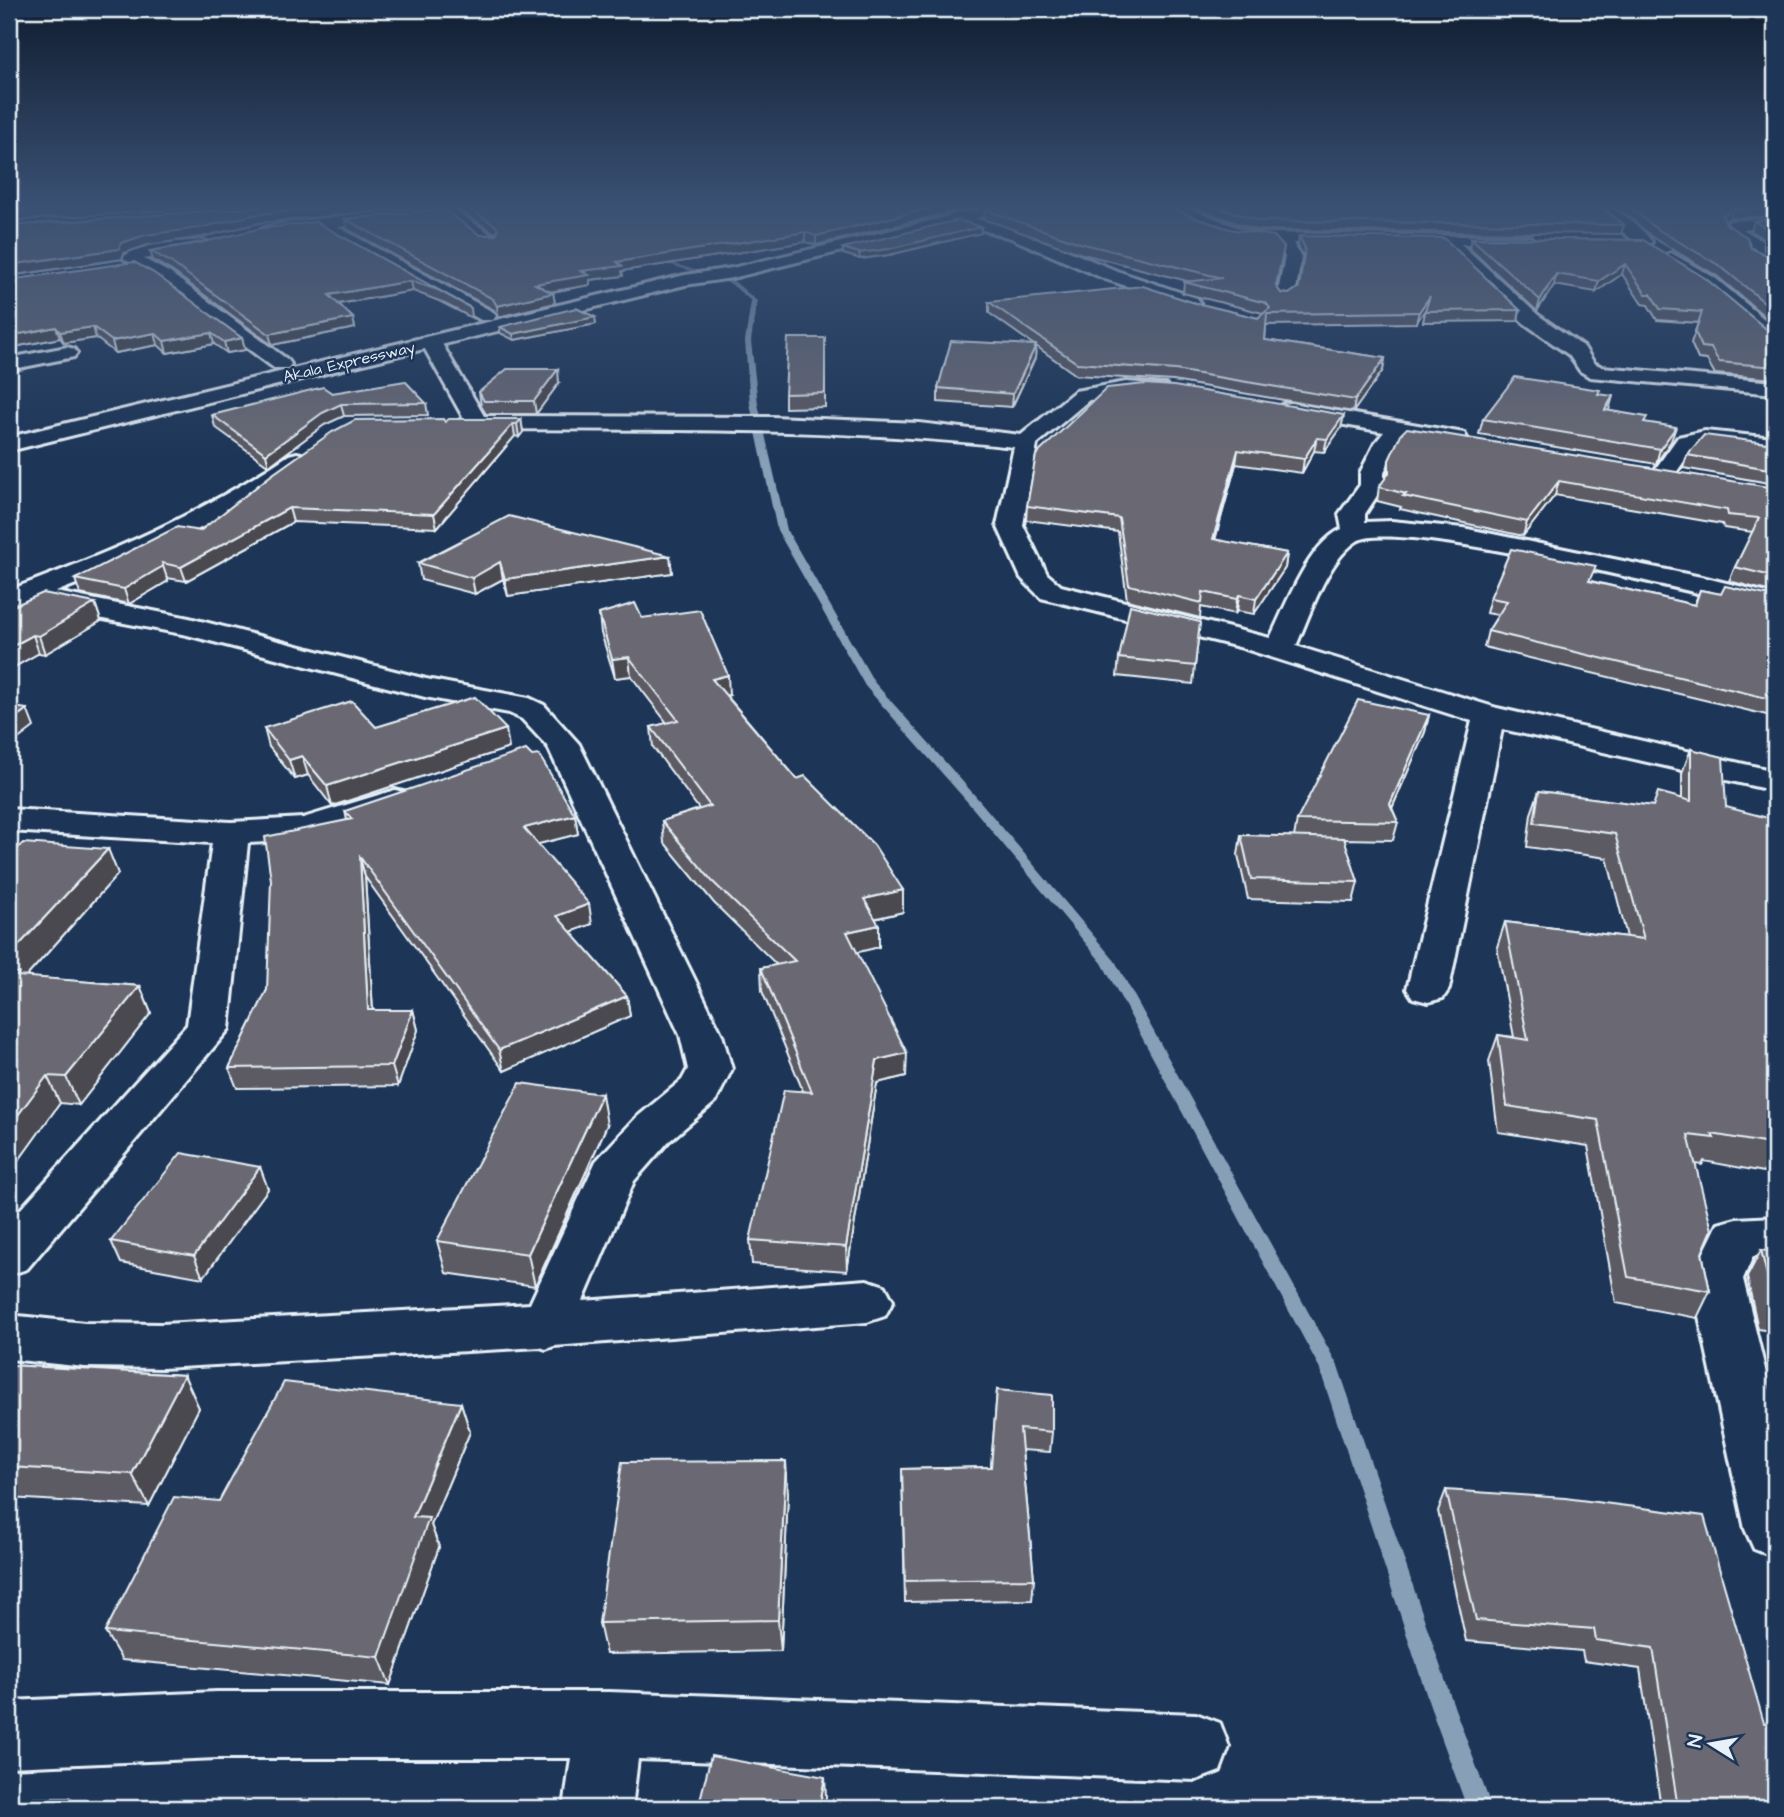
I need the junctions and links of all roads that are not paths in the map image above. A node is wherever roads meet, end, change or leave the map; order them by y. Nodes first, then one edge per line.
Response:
1 (177, 289) edge
2 (438, 289) edge
3 (601, 289) edge
4 (649, 289) edge
5 (1152, 289) edge
6 (1287, 289) edge
7 (1499, 289) edge
8 (1717, 289) edge
9 (1286, 297) edge
10 (1209, 308) edge
11 (487, 316) junction
12 (1775, 337) edge
13 (431, 342) junction
14 (67, 353) dead end
15 (9, 364) edge
16 (281, 364) junction
17 (1775, 388) edge
18 (1186, 393) edge
19 (1264, 405) edge
20 (449, 422) edge
21 (477, 422) junction
22 (9, 428) edge
23 (1400, 428) junction
24 (1026, 442) junction
25 (1483, 442) edge
26 (9, 444) edge
27 (1775, 445) edge
28 (314, 448) edge
29 (1637, 470) edge
30 (1663, 475) junction
31 (1688, 480) edge
32 (1363, 530) junction
33 (17, 597) edge
34 (1775, 603) edge
35 (1279, 650) junction
36 (1489, 716) junction
37 (563, 744) junction
38 (524, 757) edge
39 (1775, 781) edge
40 (422, 791) edge
41 (9, 820) edge
42 (231, 833) junction
43 (1429, 989) dead end
44 (1775, 1236) edge
45 (9, 1255) edge
46 (867, 1301) dead end
47 (546, 1327) junction
48 (9, 1338) edge
49 (1775, 1529) edge
50 (609, 1724) junction
51 (9, 1734) edge
52 (1196, 1747) dead end
53 (598, 1808) edge

1 - 16 street
2 - 11 street
3 - 11 street, Akala Expressway
4 - 13 street, Akala Expressway
5 - 10 street
6 - 9 street
7 - 17 street
8 - 12 street
11 - 16 street, Akala Expressway
13 - 21 street
13 - 26 street, Akala Expressway
14 - 15 street
16 - 22 street, Akala Expressway
18 - 24 street
19 - 23 street
20 - 21 street
21 - 24 street
23 - 25 street
23 - 32 street
24 - 35 street
27 - 30 street
28 - 33 street
29 - 30 street
30 - 31 street
32 - 34 street
32 - 35 street
33 - 37 street
35 - 36 street
36 - 39 street
36 - 43 street
37 - 38 street
37 - 47 street
40 - 42 street
41 - 42 street
42 - 45 street
44 - 49 street
46 - 47 street
47 - 48 street
50 - 51 street
50 - 52 street
50 - 53 street

